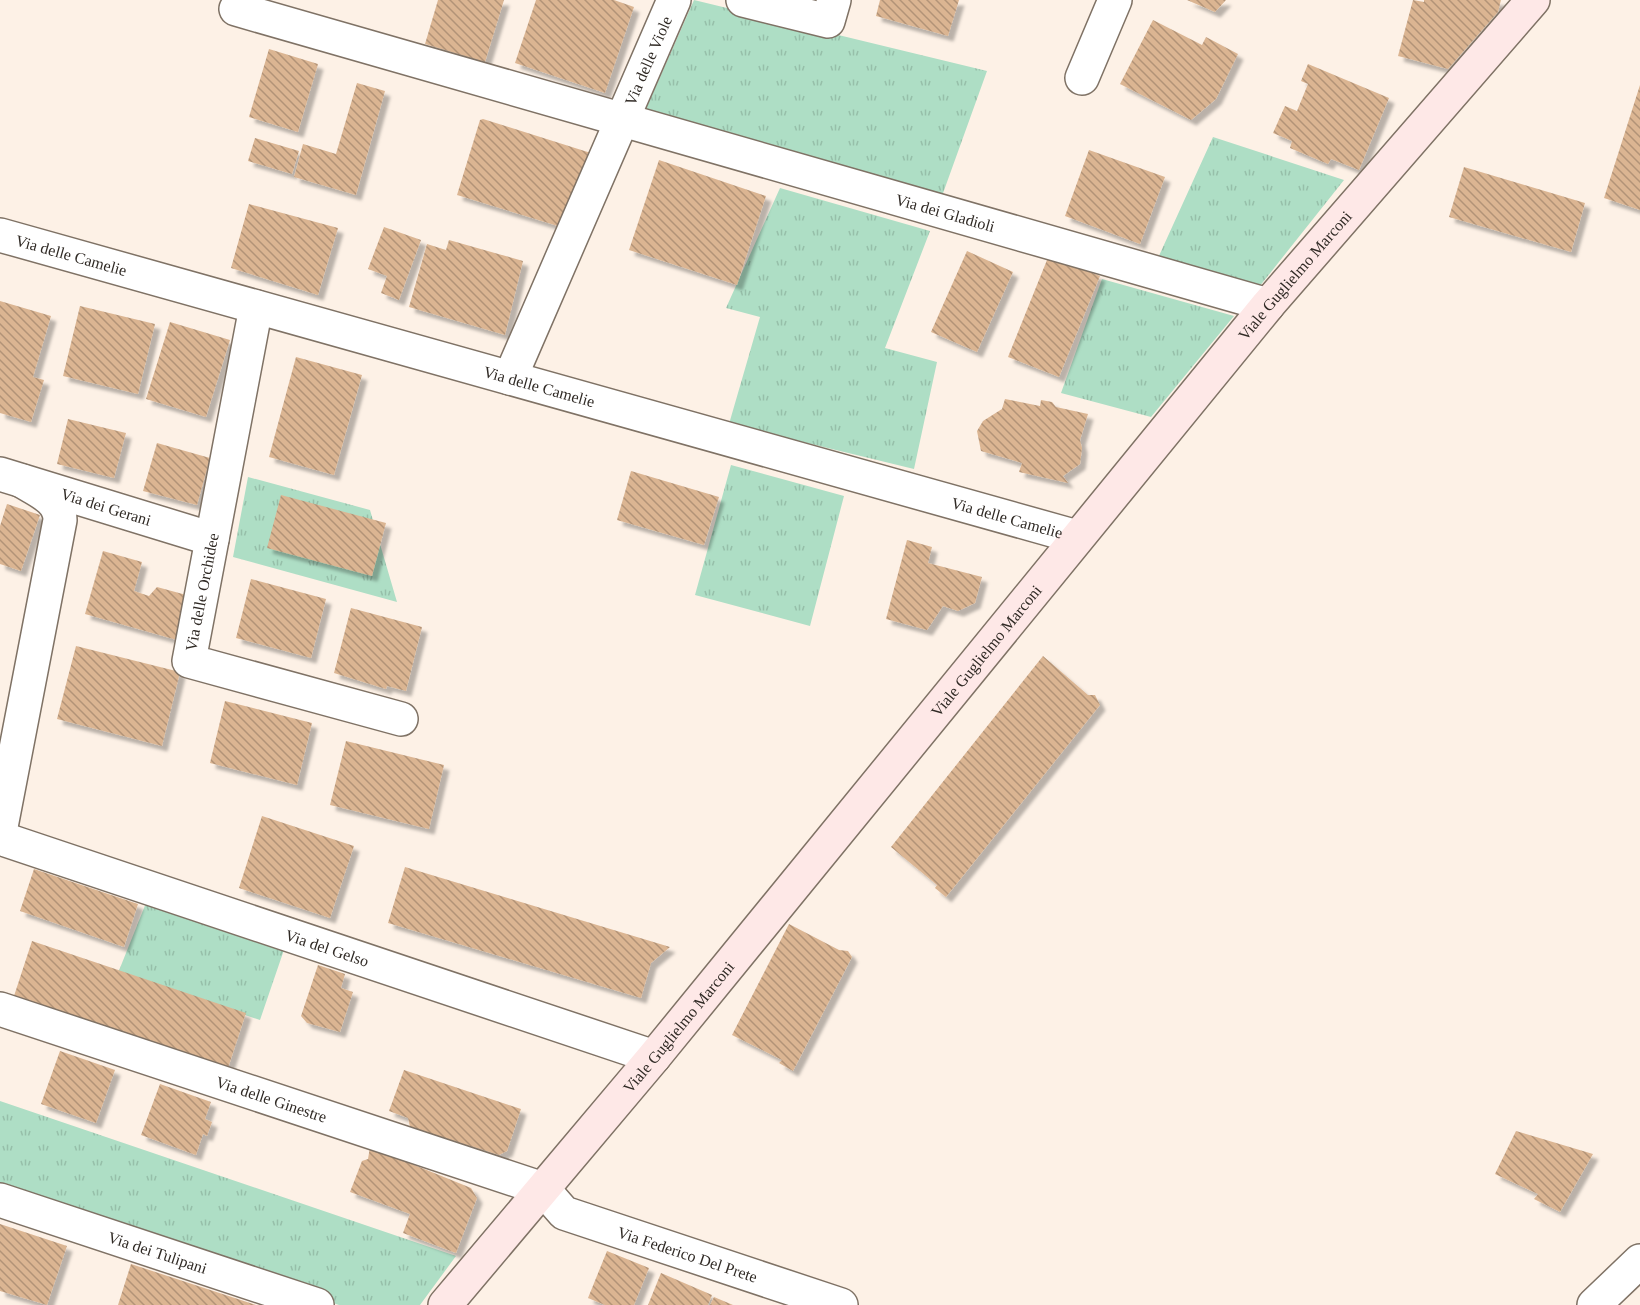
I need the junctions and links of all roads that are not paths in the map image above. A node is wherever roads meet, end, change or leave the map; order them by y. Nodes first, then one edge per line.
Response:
1 (674, 0) edge
2 (743, 0) edge
3 (834, 0) edge
4 (1115, 0) edge
5 (1533, 0) edge
6 (236, 9) dead end
7 (1082, 78) dead end
8 (621, 121) junction
9 (0, 236) edge
10 (1268, 305) junction
11 (256, 307) junction
12 (510, 378) junction
13 (11, 478) edge
14 (1077, 537) junction
15 (212, 539) junction
16 (12, 705) edge
17 (401, 719) dead end
18 (0, 832) edge
19 (0, 838) edge
20 (0, 1009) edge
21 (654, 1057) junction
22 (543, 1189) junction
23 (0, 1200) edge
24 (1640, 1261) edge
25 (1617, 1292) edge
26 (317, 1305) edge
27 (445, 1305) edge
28 (841, 1305) edge

1 - 8 street, Via delle Viole
2 - 3 street
4 - 7 street
5 - 10 street, Viale Guglielmo Marconi
6 - 8 street, Via dei Gladioli
8 - 10 street, Via dei Gladioli
8 - 12 street, Via delle Viole
9 - 11 street, Via delle Camelie
10 - 14 street, Viale Guglielmo Marconi
11 - 12 street, Via delle Camelie
11 - 15 street, Via delle Orchidee
12 - 14 street, Via delle Camelie
13 - 15 street, Via dei Gerani
13 - 16 street
14 - 21 street, Viale Guglielmo Marconi
15 - 17 street, Via delle Orchidee
16 - 18 street
19 - 21 street, Via del Gelso
20 - 22 street, Via delle Ginestre
21 - 22 street, Viale Guglielmo Marconi
22 - 27 street, Viale Guglielmo Marconi
22 - 28 street, Via Federico Del Prete
23 - 26 street, Via dei Tulipani
24 - 25 street

